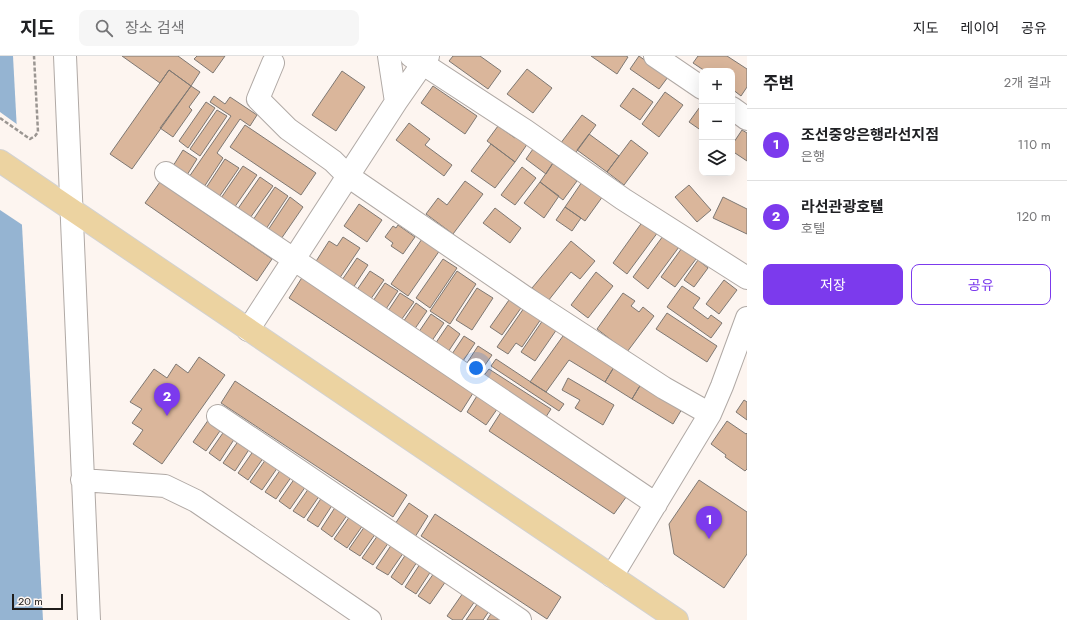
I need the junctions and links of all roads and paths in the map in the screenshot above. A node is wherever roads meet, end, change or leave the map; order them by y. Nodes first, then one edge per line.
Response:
1 (34, 56) edge
2 (65, 56) edge
3 (389, 56) edge
4 (655, 56) edge
5 (420, 59) edge
6 (274, 63) dead end
7 (699, 86) edge
8 (396, 102) junction
9 (735, 110) edge
10 (0, 118) edge
11 (747, 119) edge
12 (0, 161) edge
13 (166, 173) dead end
14 (348, 176) junction
15 (72, 209) junction
16 (294, 259) junction
17 (747, 278) edge
18 (747, 318) edge
19 (248, 330) junction
20 (710, 414) junction
21 (218, 416) dead end
22 (82, 480) junction
23 (656, 504) junction
24 (612, 576) junction
25 (89, 620) edge
26 (370, 620) edge
27 (520, 620) edge
28 (677, 620) edge

1 - 10 path
2 - 15 street
3 - 8 street
4 - 7 street
5 - 8 street
5 - 17 street
6 - 14 street
8 - 14 street
9 - 11 street
12 - 15 main road
13 - 16 street
14 - 16 street
14 - 20 street
15 - 19 main road
15 - 22 street
16 - 19 street
16 - 23 street
18 - 20 street
19 - 24 main road
20 - 23 street
21 - 27 street
22 - 25 street
22 - 26 street
23 - 24 street
24 - 28 main road

